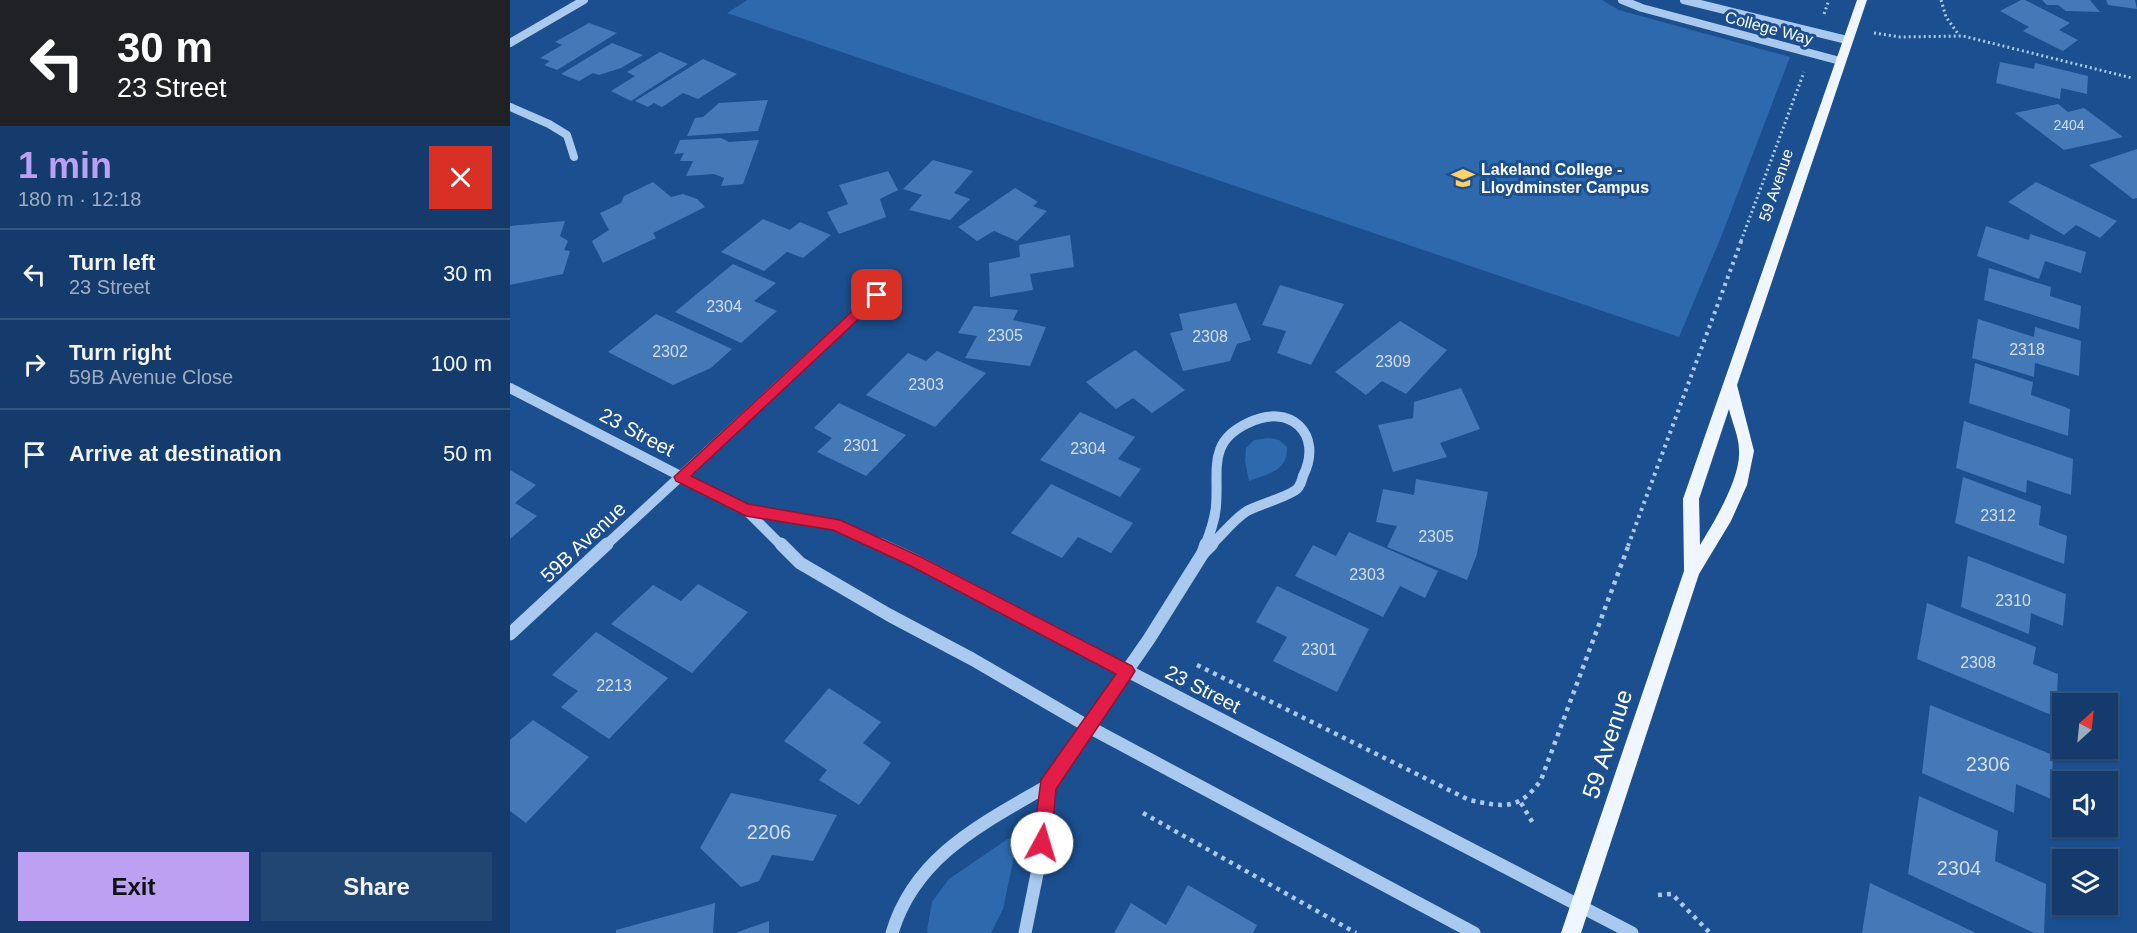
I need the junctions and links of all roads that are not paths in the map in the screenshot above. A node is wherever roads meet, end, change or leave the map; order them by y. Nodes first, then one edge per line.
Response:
1 (584, 0) edge
2 (1622, 0) edge
3 (1684, 0) edge
4 (1862, 0) edge
5 (1847, 40) junction
6 (510, 43) edge
7 (1840, 61) junction
8 (510, 107) edge
9 (574, 157) dead end
10 (877, 295) dead end
11 (1731, 385) junction
12 (510, 388) edge
13 (680, 477) junction
14 (746, 510) junction
15 (1203, 553) junction
16 (1692, 571) junction
17 (510, 634) edge
18 (1127, 671) junction
19 (1089, 727) junction
20 (1047, 786) junction
21 (1580, 906) junction
22 (892, 933) edge
23 (1025, 933) edge
24 (1474, 933) edge
25 (1571, 933) edge
26 (1632, 933) edge

1 - 6 street
2 - 7 street, College Way
3 - 5 street, College Way
4 - 5 main road, 59 Avenue
5 - 7 main road, 59 Avenue
7 - 11 main road, 59 Avenue
8 - 9 street
10 - 13 street, 59B Avenue
11 - 16 main road, 59 Avenue
11 - 16 main road, 59 Avenue
12 - 13 street, 23 Street
13 - 14 street, 23 Street
13 - 17 street, 59B Avenue
14 - 18 street, 23 Street
14 - 19 street, 23 Street
15 - 15 street
15 - 18 street
16 - 21 main road, 59 Avenue
18 - 19 street
18 - 21 street, 23 Street
19 - 20 street
19 - 24 street, 23 Street
20 - 22 street
20 - 23 street
21 - 25 main road, 59 Avenue
21 - 26 street, 23 Street

